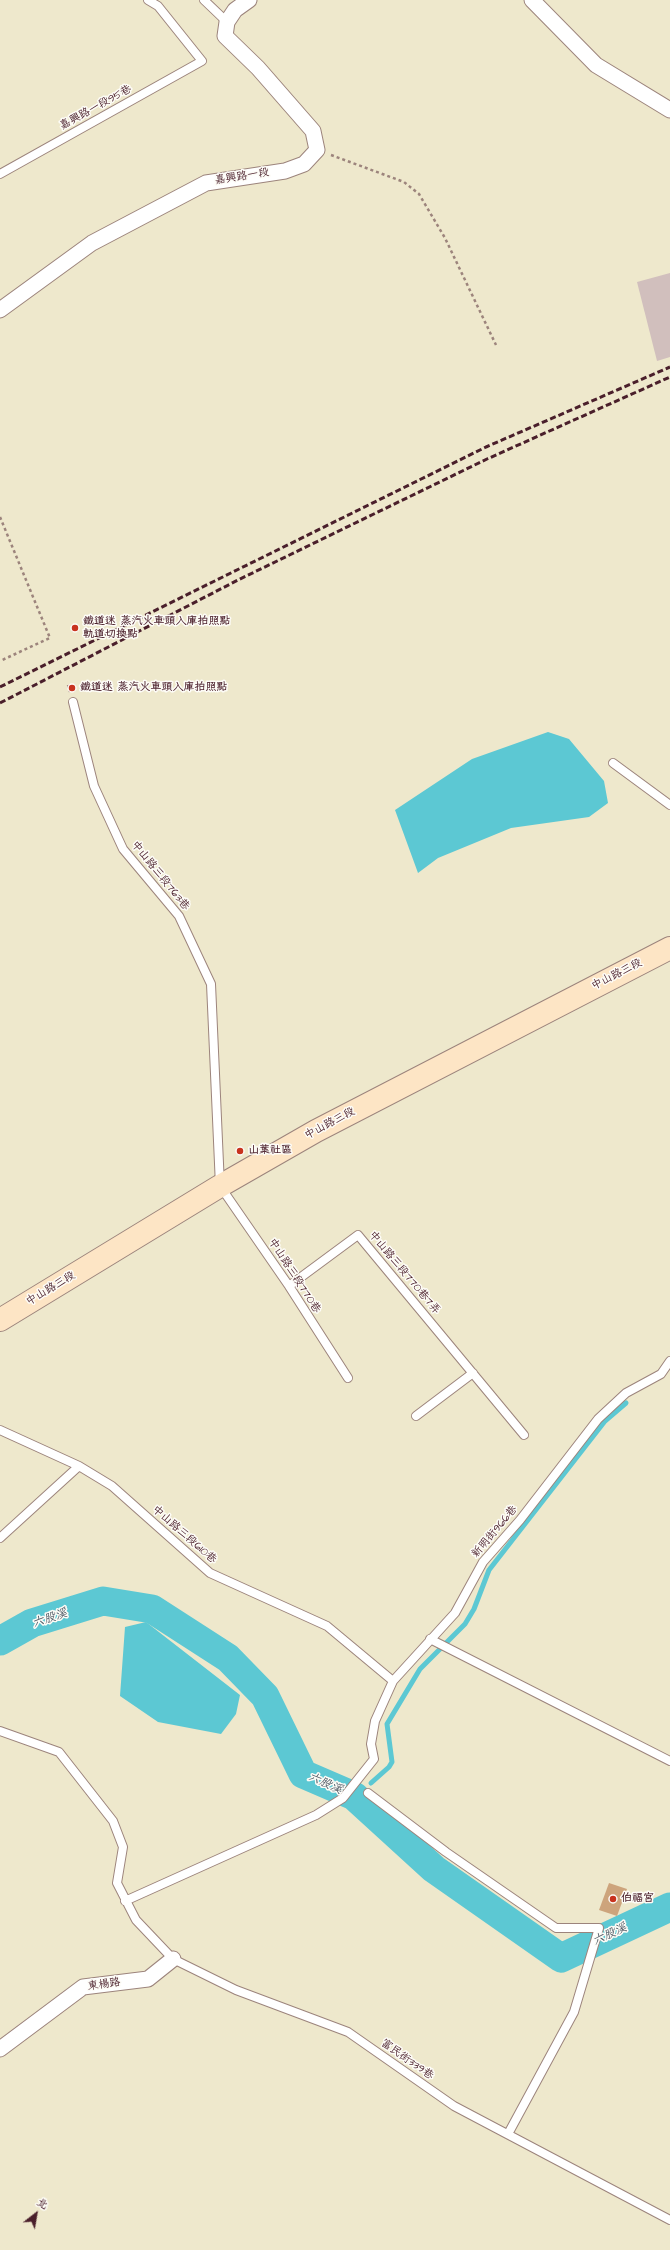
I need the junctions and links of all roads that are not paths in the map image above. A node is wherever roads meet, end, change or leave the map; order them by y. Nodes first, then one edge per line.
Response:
1 (148, 0) edge
2 (204, 0) edge
3 (249, 0) edge
4 (532, 0) edge
5 (227, 22) junction
6 (670, 110) edge
7 (0, 174) edge
8 (0, 310) edge
9 (73, 702) dead end
10 (613, 764) dead end
11 (670, 805) edge
12 (670, 948) edge
13 (220, 1186) junction
14 (289, 1286) junction
15 (0, 1320) edge
16 (670, 1361) edge
17 (473, 1373) junction
18 (348, 1378) dead end
19 (416, 1416) dead end
20 (0, 1430) edge
21 (524, 1435) dead end
22 (79, 1466) junction
23 (0, 1538) edge
24 (430, 1639) junction
25 (394, 1681) junction
26 (0, 1731) edge
27 (670, 1761) edge
28 (368, 1793) dead end
29 (125, 1901) junction
30 (173, 1959) junction
31 (0, 2049) edge
32 (508, 2134) junction
33 (670, 2220) edge

1 - 7 lane, 嘉興路一段95巷
2 - 5 lane
3 - 5 street
4 - 6 street
5 - 8 street, 嘉興路一段
9 - 13 lane, 中山路三段763巷
10 - 11 lane
12 - 13 street, 中山路三段
13 - 14 lane, 中山路三段770巷
13 - 15 street, 中山路三段
14 - 17 lane, 中山路三段770巷7弄
14 - 18 lane, 中山路三段770巷
16 - 24 lane, 新明街966巷
17 - 19 lane
17 - 21 lane, 中山路三段770巷7弄
20 - 22 lane, 中山路三段610巷
22 - 23 lane
22 - 25 lane, 中山路三段610巷
24 - 25 lane, 新明街966巷
24 - 27 lane
25 - 29 lane, 新明街966巷
26 - 29 lane, 富民街339巷
28 - 32 lane
29 - 30 lane, 富民街339巷
30 - 31 street, 東楊路
30 - 32 lane, 富民街339巷
32 - 33 lane, 富民街339巷

